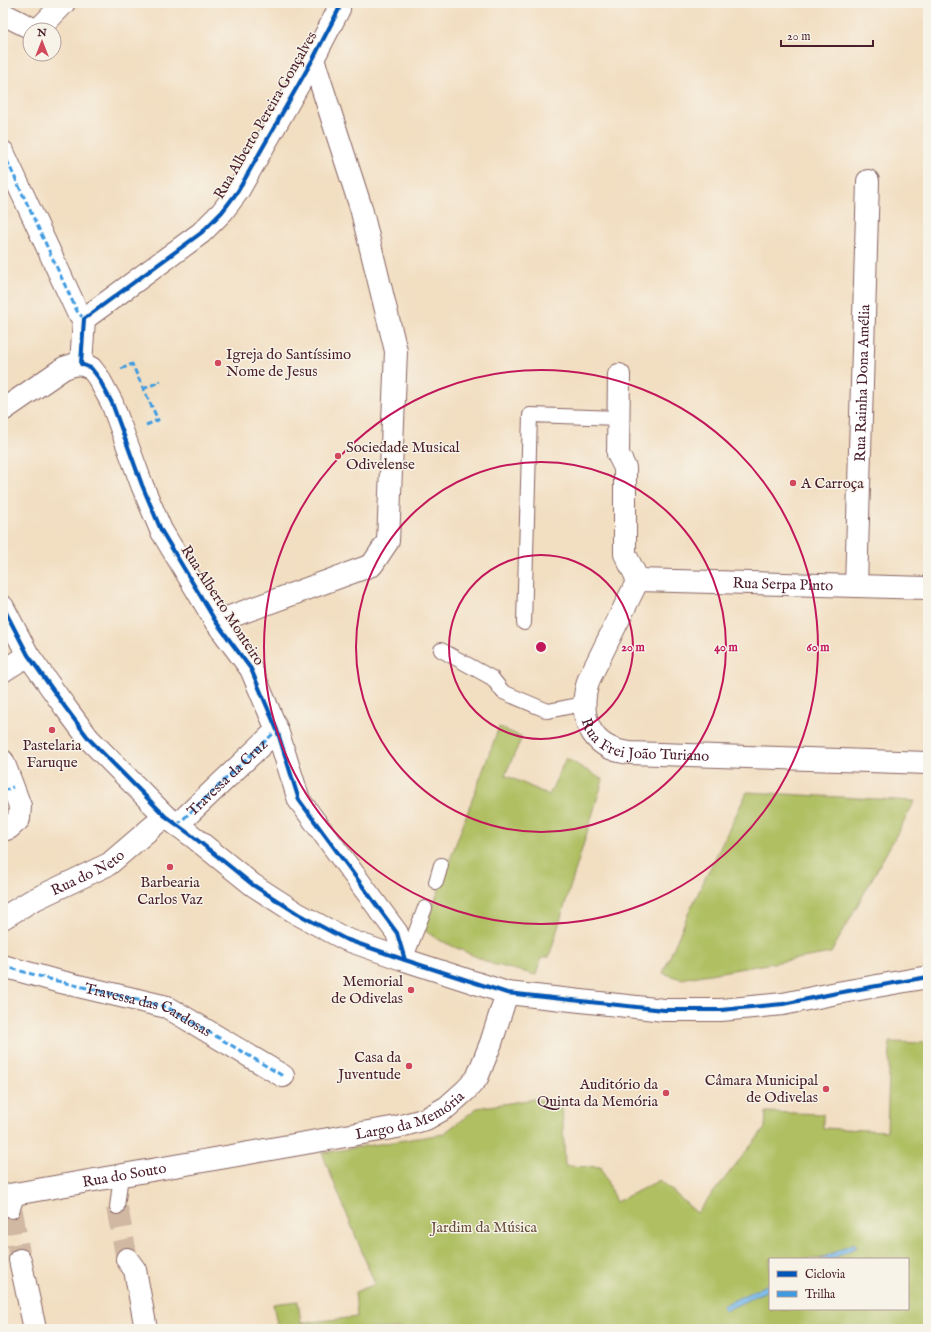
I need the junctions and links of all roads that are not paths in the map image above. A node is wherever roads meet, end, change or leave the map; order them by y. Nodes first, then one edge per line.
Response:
1 (64, 3) edge
2 (336, 3) edge
3 (3, 14) edge
4 (44, 22) edge
5 (22, 23) edge
6 (313, 59) junction
7 (3, 152) edge
8 (868, 181) dead end
9 (84, 319) junction
10 (80, 364) junction
11 (619, 375) dead end
12 (3, 410) edge
13 (619, 418) junction
14 (638, 580) junction
15 (856, 586) junction
16 (928, 588) edge
17 (3, 607) edge
18 (216, 622) junction
19 (524, 623) dead end
20 (441, 650) dead end
21 (28, 656) junction
22 (3, 671) edge
23 (583, 704) junction
24 (277, 730) junction
25 (3, 761) edge
26 (928, 762) edge
27 (171, 821) junction
28 (3, 830) edge
29 (441, 865) dead end
30 (436, 882) dead end
31 (425, 908) dead end
32 (3, 918) edge
33 (405, 960) junction
34 (3, 966) edge
35 (928, 976) edge
36 (507, 993) junction
37 (283, 1076) dead end
38 (246, 1153) joint
39 (121, 1175) junction
40 (11, 1201) edge
41 (117, 1207) tunnel mouth
42 (127, 1259) tunnel mouth
43 (20, 1260) tunnel mouth
44 (35, 1329) edge
45 (146, 1329) edge

1 - 4 street
2 - 6 street, Rua Alberto Pereira Gonçalves
3 - 5 street
6 - 9 street, Rua Alberto Pereira Gonçalves
6 - 18 street
7 - 9 street
8 - 15 street, Rua Rainha Dona Amélia
9 - 10 street
10 - 12 street
10 - 18 street, Rua Alberto Monteiro
11 - 13 street
13 - 14 street
13 - 19 lane
14 - 15 street, Rua Serpa Pinto
14 - 23 street, Rua Frei João Turiano
15 - 16 street, Rua Serpa Pinto
17 - 21 street
18 - 24 street, Rua Alberto Monteiro
20 - 23 lane
21 - 22 street
21 - 27 street
23 - 26 street, Rua Frei João Turiano
24 - 27 street, Travessa da Cruz
24 - 33 street, Rua Alberto Monteiro
25 - 28 street
27 - 32 street, Rua do Neto
27 - 33 street
29 - 30 lane
31 - 33 lane
33 - 36 street
34 - 37 street, Travessa das Cardosas
35 - 36 street
36 - 38 street, Largo da Memória
38 - 39 street, Rua do Souto
39 - 40 street, Rua do Souto
39 - 41 lane
42 - 45 street
43 - 44 street

